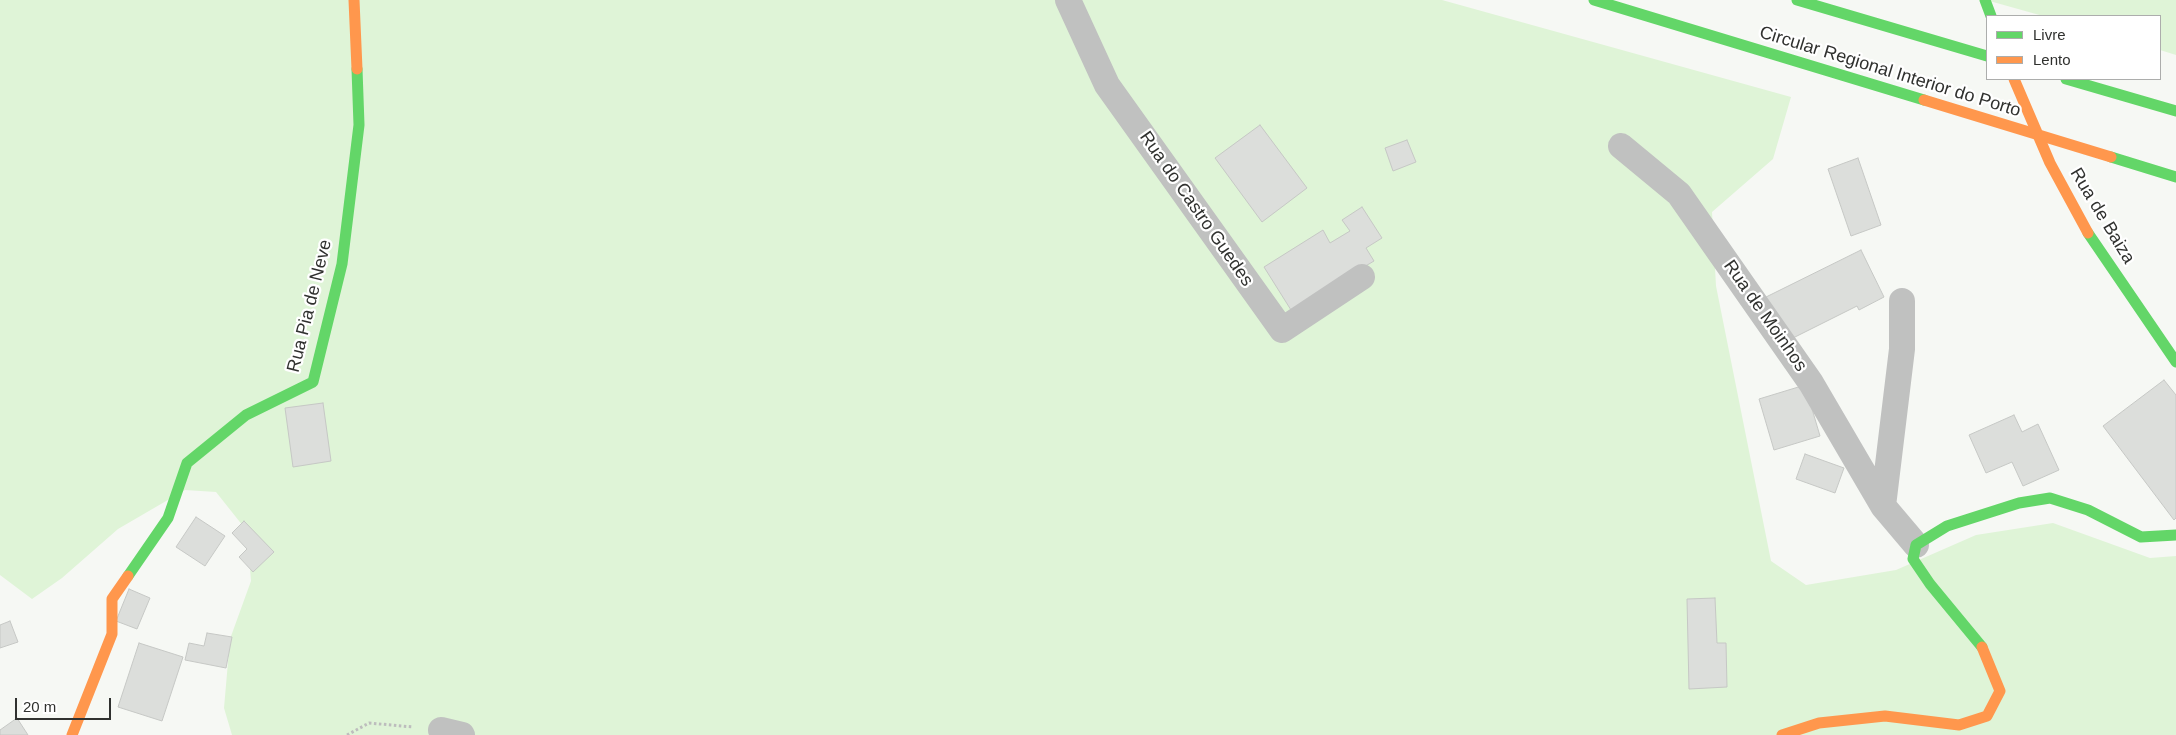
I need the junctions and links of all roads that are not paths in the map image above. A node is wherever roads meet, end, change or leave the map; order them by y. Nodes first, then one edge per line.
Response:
1 (354, 0) edge
2 (1068, 0) edge
3 (1594, 0) edge
4 (1797, 0) edge
5 (1985, 0) edge
6 (1991, 15) edge
7 (1986, 56) edge
8 (2014, 80) edge
9 (2069, 80) edge
10 (2176, 111) edge
11 (1622, 146) dead end
12 (2176, 177) edge
13 (1362, 277) dead end
14 (1902, 301) dead end
15 (2176, 362) edge
16 (1883, 506) junction
17 (2176, 534) edge
18 (1916, 545) junction
19 (72, 735) edge
20 (1782, 735) edge

1 - 19 main road, Rua Pia de Neve
2 - 13 street, Rua do Castro Guedes
3 - 12 main road, Circular Regional Interior do Porto
4 - 7 main road
5 - 6 main road
8 - 15 main road, Rua de Baiza, bridge
9 - 10 main road
11 - 16 street, Rua de Moinhos
14 - 16 street
16 - 18 street, Rua de Moinhos
17 - 18 main road
18 - 20 main road

